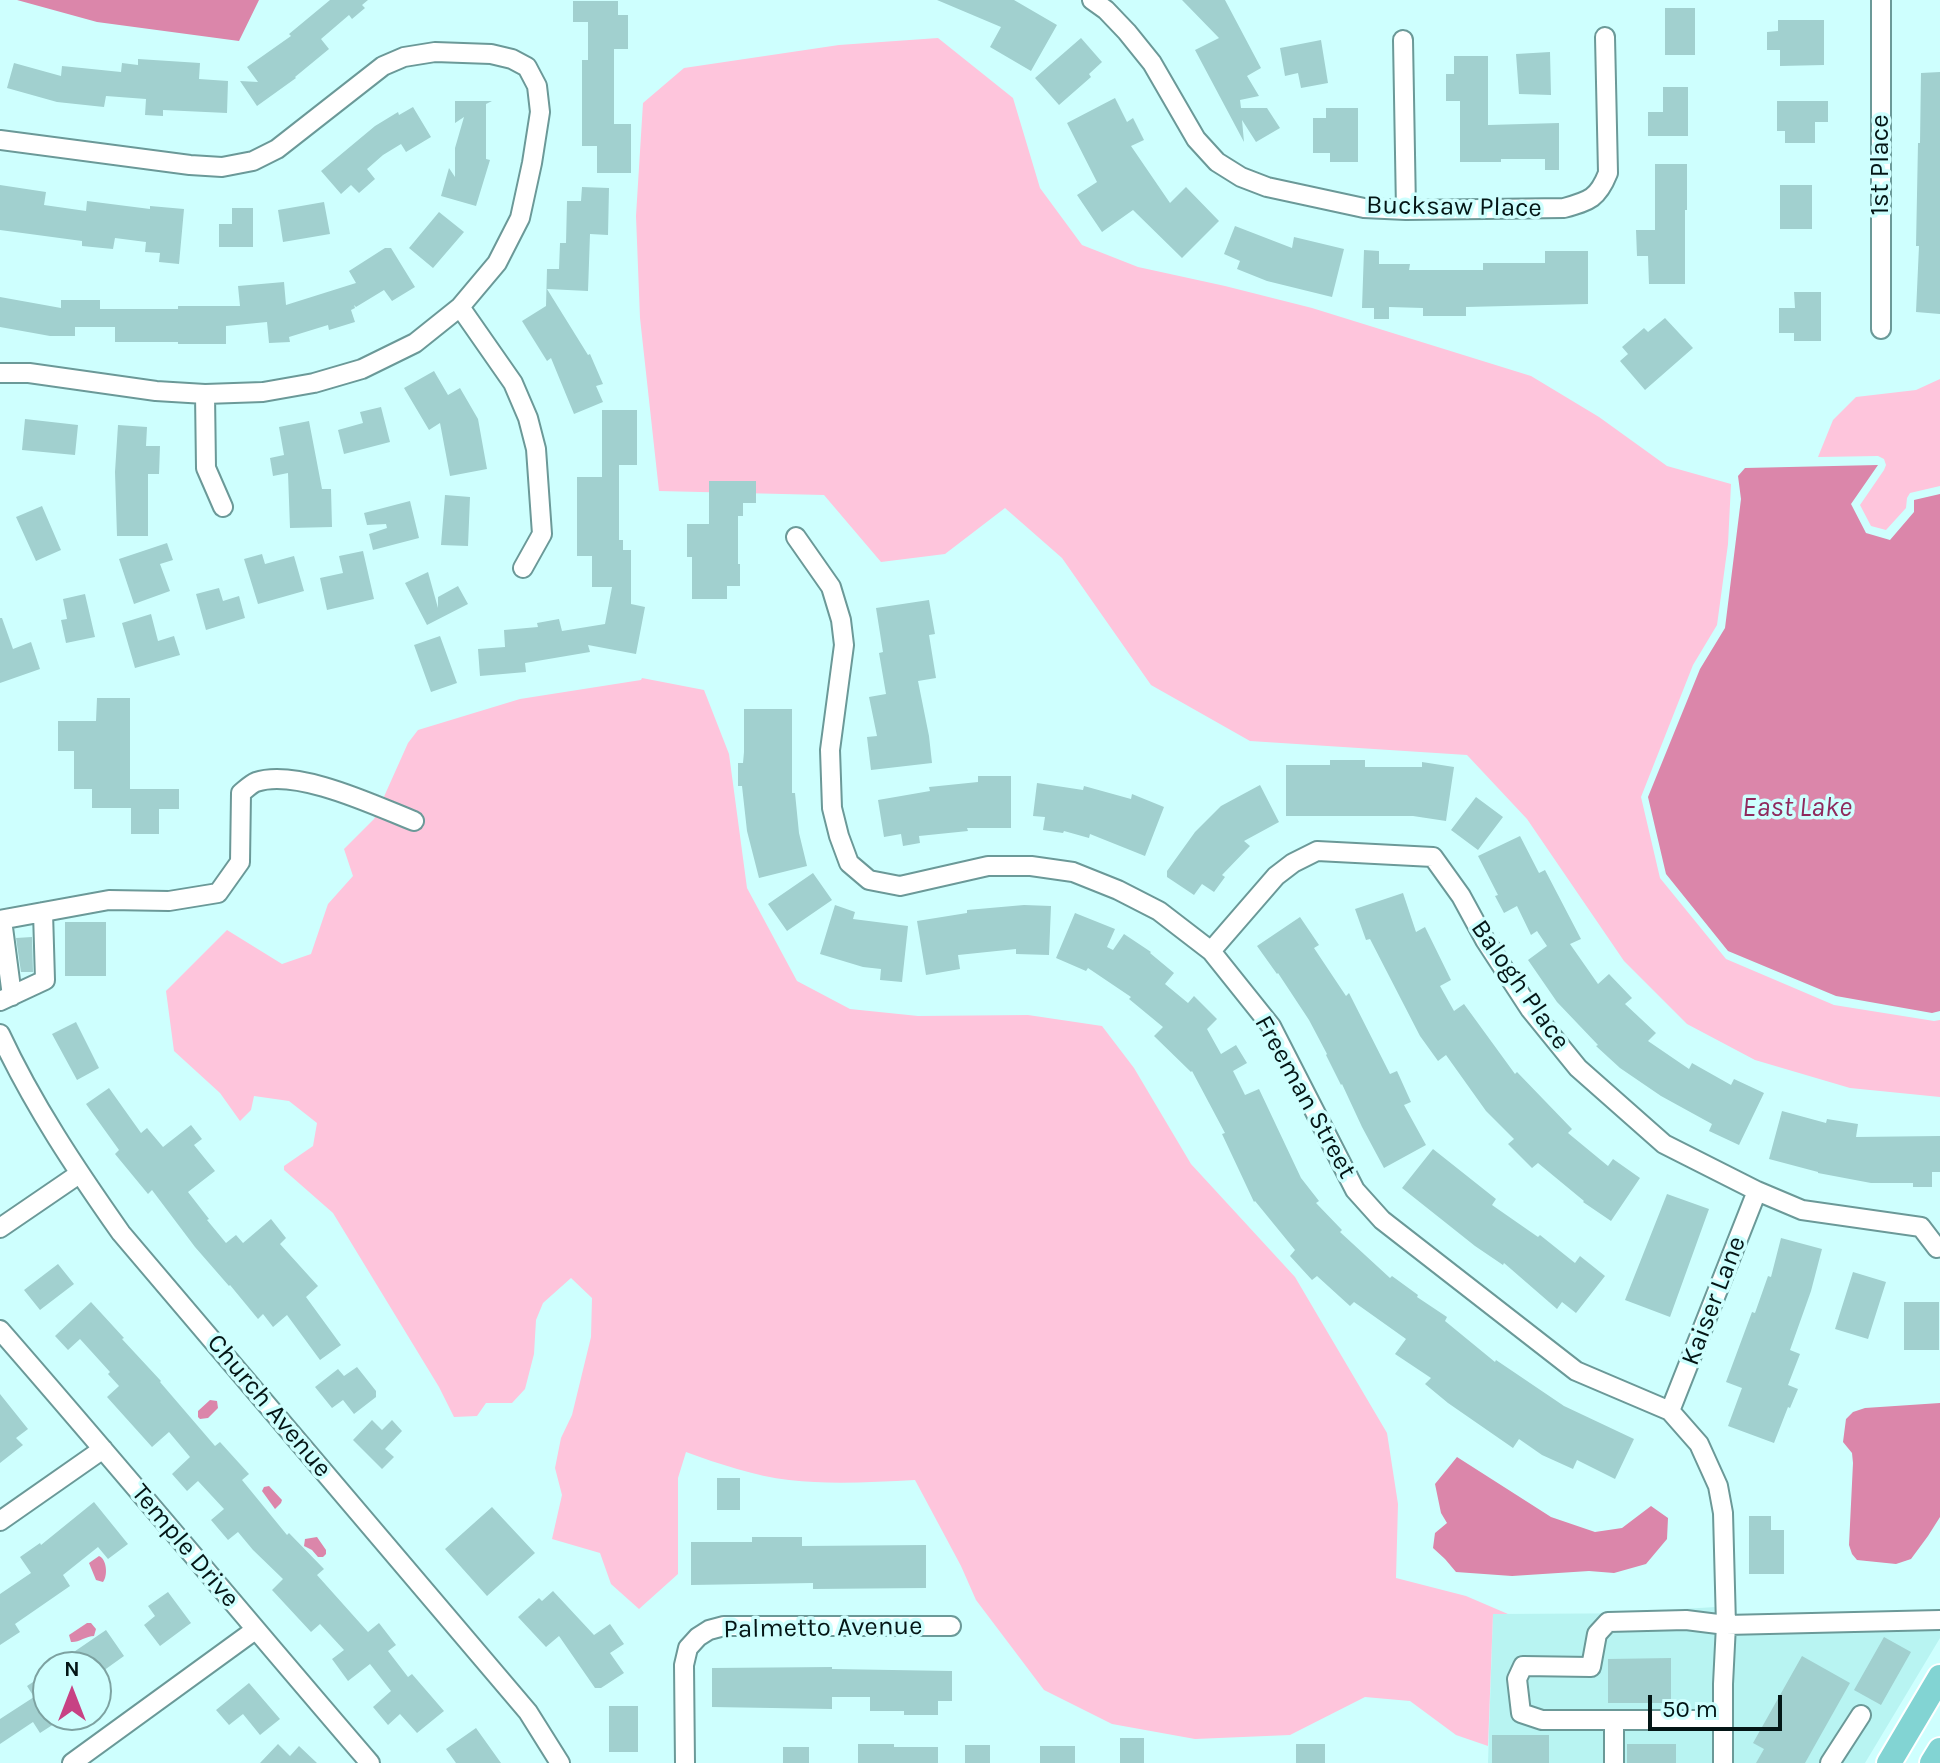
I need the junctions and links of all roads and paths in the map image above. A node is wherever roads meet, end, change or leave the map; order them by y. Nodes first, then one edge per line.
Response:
1 (1092, 0) edge
2 (1881, 0) edge
3 (1605, 37) dead end
4 (1403, 40) dead end
5 (0, 140) edge
6 (1406, 210) junction
7 (460, 307) junction
8 (1881, 329) dead end
9 (0, 373) edge
10 (205, 394) junction
11 (223, 507) dead end
12 (796, 537) dead end
13 (523, 568) dead end
14 (414, 821) dead end
15 (43, 912) junction
16 (1, 920) edge
17 (1211, 951) junction
18 (6, 999) edge
19 (0, 1034) edge
20 (79, 1174) junction
21 (1757, 1191) junction
22 (0, 1228) edge
23 (1937, 1248) dead end
24 (0, 1330) edge
25 (1670, 1411) junction
26 (103, 1449) junction
27 (0, 1521) edge
28 (1940, 1620) edge
29 (1726, 1625) junction
30 (951, 1626) dead end
31 (255, 1630) junction
32 (1940, 1677) edge
33 (1861, 1715) dead end
34 (1614, 1720) junction
35 (1723, 1720) junction
36 (1940, 1750) edge
37 (72, 1763) edge
38 (370, 1763) edge
39 (560, 1763) edge
40 (685, 1763) edge
41 (1614, 1763) edge
42 (1723, 1763) edge
43 (1830, 1763) edge
44 (1889, 1763) edge
45 (1932, 1763) edge

1 - 6 street, Bucksaw Place
2 - 8 street, 1st Place
3 - 6 street, Bucksaw Place
4 - 6 street
5 - 7 street
7 - 10 street
7 - 13 street
9 - 10 street
10 - 11 street
12 - 17 street, Freeman Street
14 - 15 street
15 - 16 street
15 - 18 street
16 - 18 street
17 - 21 street, Balogh Place
17 - 25 street, Freeman Street
19 - 20 street, Church Avenue
20 - 22 street
20 - 39 street, Church Avenue
21 - 23 street, Balogh Place
21 - 25 street, Kaiser Lane
24 - 26 street, Temple Drive
25 - 29 street, Freeman Street
26 - 27 street
26 - 31 street, Temple Drive
28 - 29 street
29 - 34 street
29 - 35 street, Freeman Street
30 - 40 street, Palmetto Avenue
31 - 37 street
31 - 38 street, Temple Drive
32 - 44 main road
33 - 43 street
34 - 35 street
34 - 41 street
35 - 42 street, Freeman Street
36 - 45 main road

